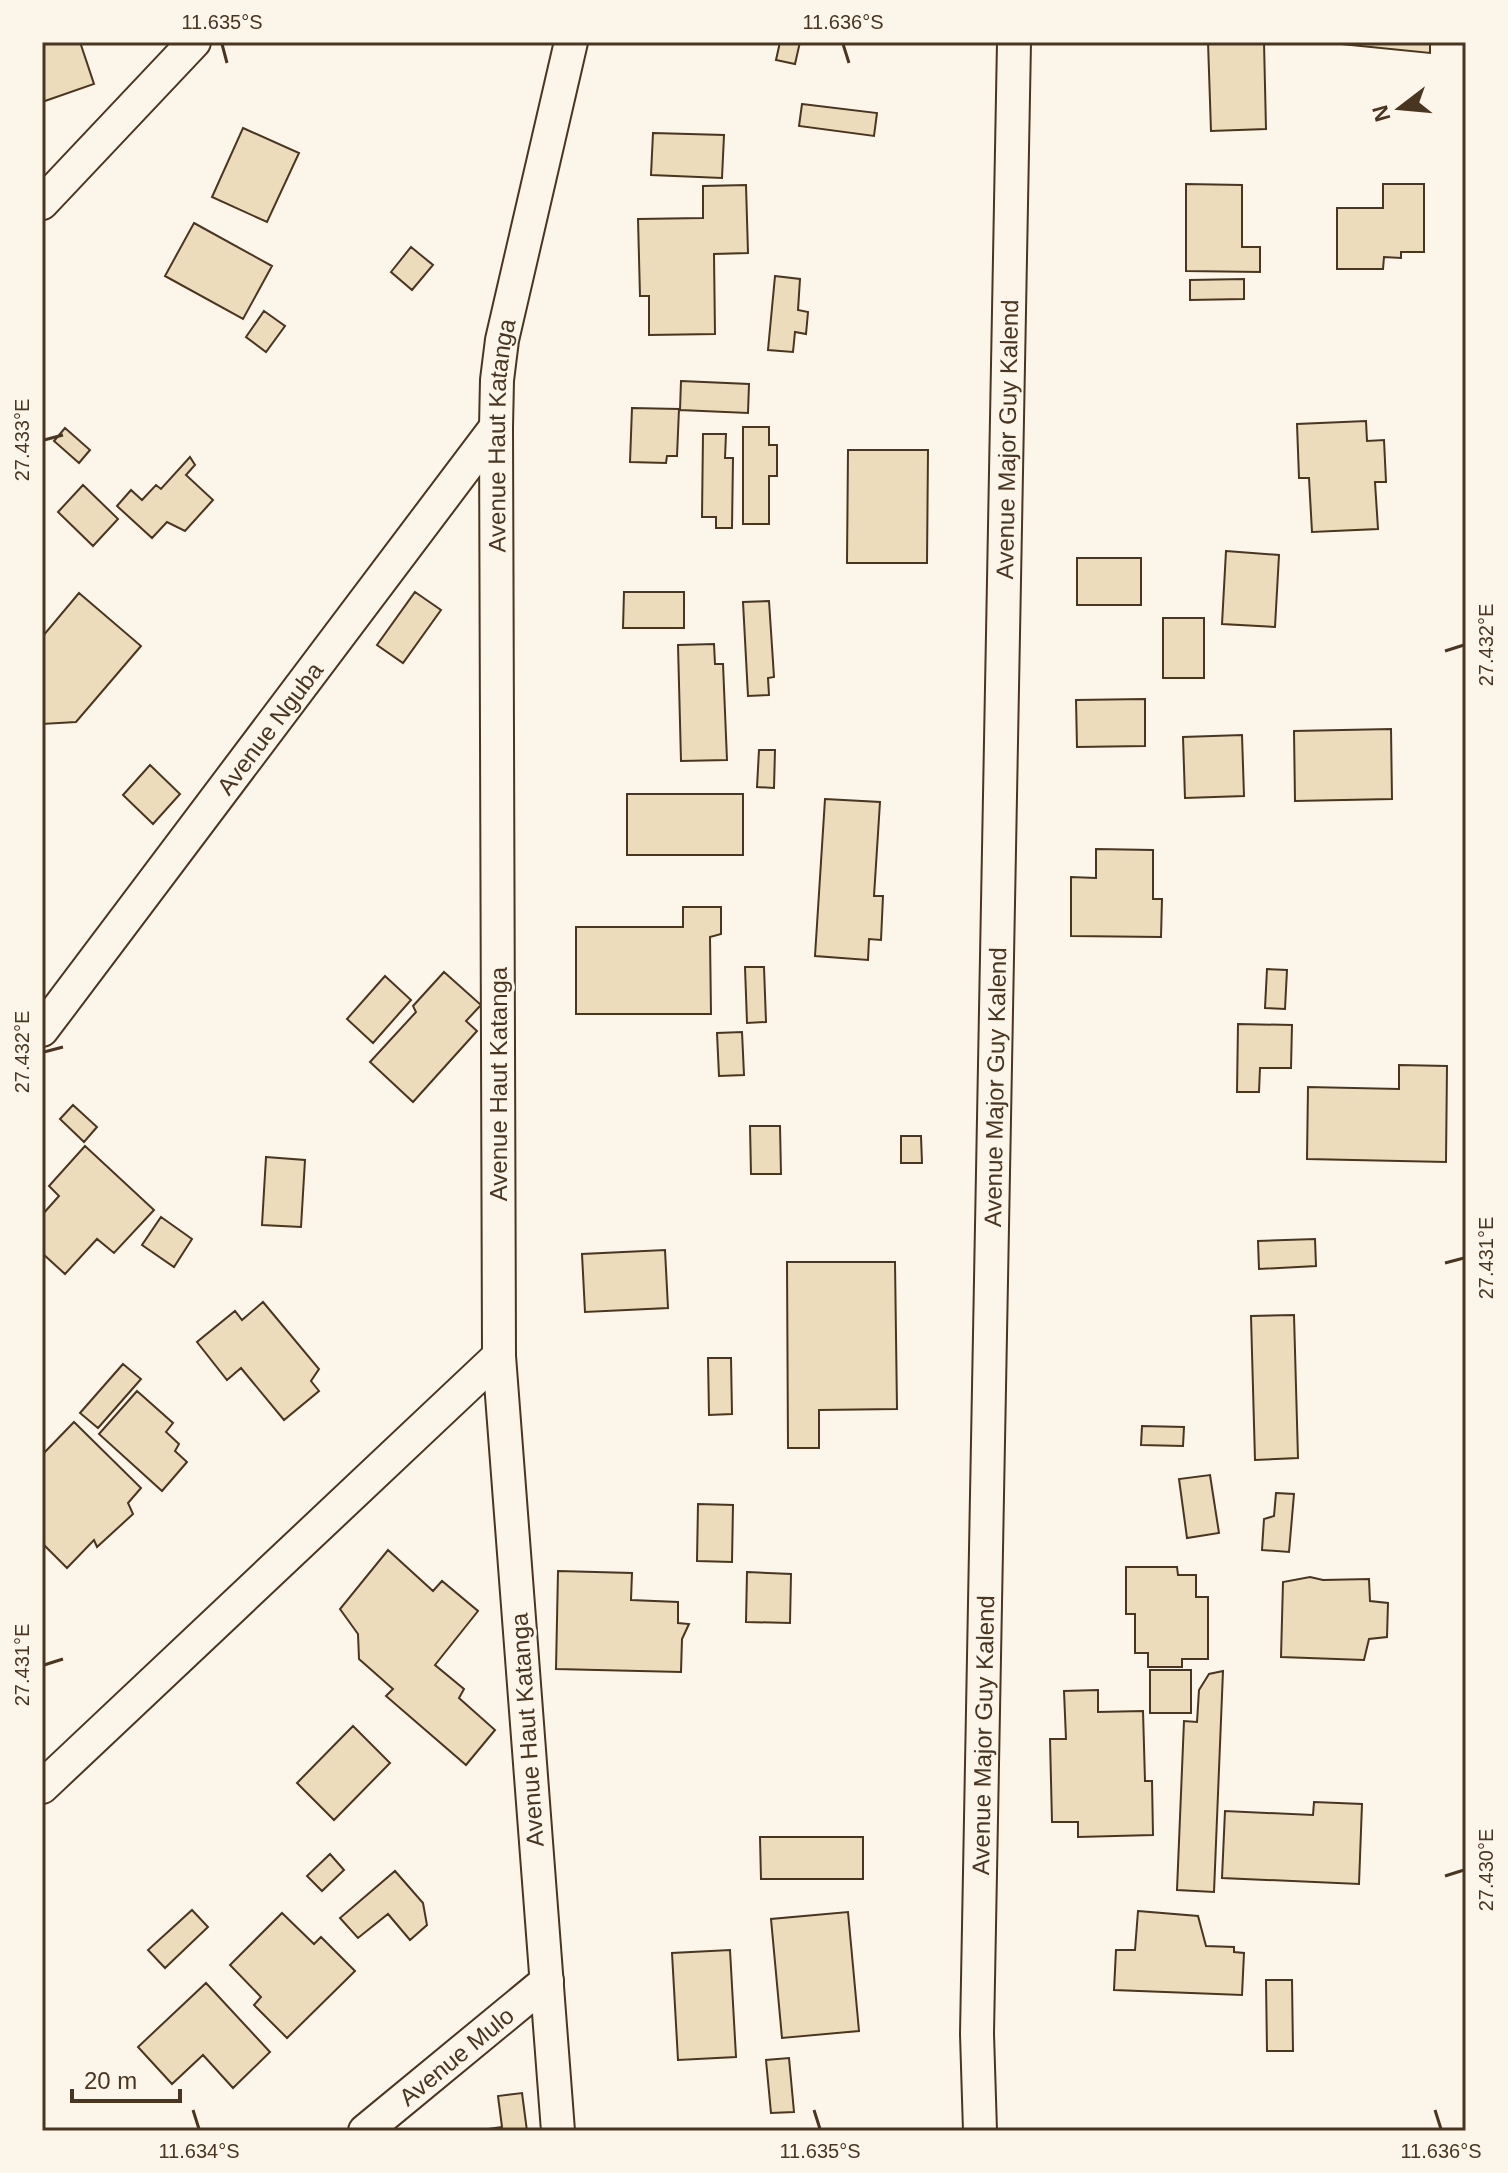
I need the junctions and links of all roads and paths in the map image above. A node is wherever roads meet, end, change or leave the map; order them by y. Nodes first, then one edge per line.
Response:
1 (194, 42) edge
2 (571, 42) edge
3 (1014, 42) edge
4 (42, 203) edge
5 (496, 427) junction
6 (42, 1030) edge
7 (499, 1356) junction
8 (42, 1787) edge
9 (547, 1981) junction
10 (365, 2131) edge
11 (558, 2131) edge
12 (980, 2131) edge

1 - 4 street
2 - 5 street, Avenue Haut Katanga
3 - 12 street, Avenue Major Guy Kalend
5 - 6 street, Avenue Nguba
5 - 7 street, Avenue Haut Katanga
7 - 8 street
7 - 9 street, Avenue Haut Katanga
9 - 10 street, Avenue Mulo
9 - 11 street, Avenue Haut Katanga

